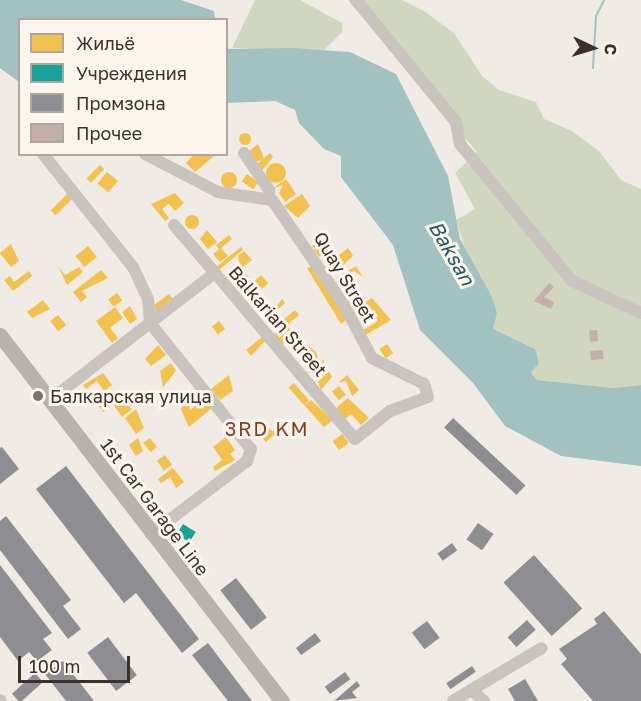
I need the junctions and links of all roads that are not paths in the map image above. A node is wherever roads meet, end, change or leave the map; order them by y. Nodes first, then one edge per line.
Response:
1 (356, 0) edge
2 (244, 153) dead end
3 (45, 156) edge
4 (149, 156) edge
5 (269, 199) junction
6 (174, 225) dead end
7 (214, 273) junction
8 (641, 313) edge
9 (150, 323) junction
10 (0, 335) edge
11 (50, 400) junction
12 (356, 439) joint
13 (151, 534) junction
14 (542, 648) dead end
15 (471, 690) junction
16 (282, 701) edge
17 (453, 701) edge
18 (484, 701) edge

1 - 8 street
2 - 5 street
3 - 9 street
4 - 5 street
5 - 12 street, Quay Street
6 - 7 street
7 - 9 street, Balkarian Street
7 - 12 street, Balkarian Street
9 - 11 street, Balkarian Street
9 - 13 street
10 - 11 main road, 1st Car Garage Line
11 - 13 main road, 1st Car Garage Line
13 - 16 main road, 1st Car Garage Line
14 - 15 street
15 - 17 street
15 - 18 street

